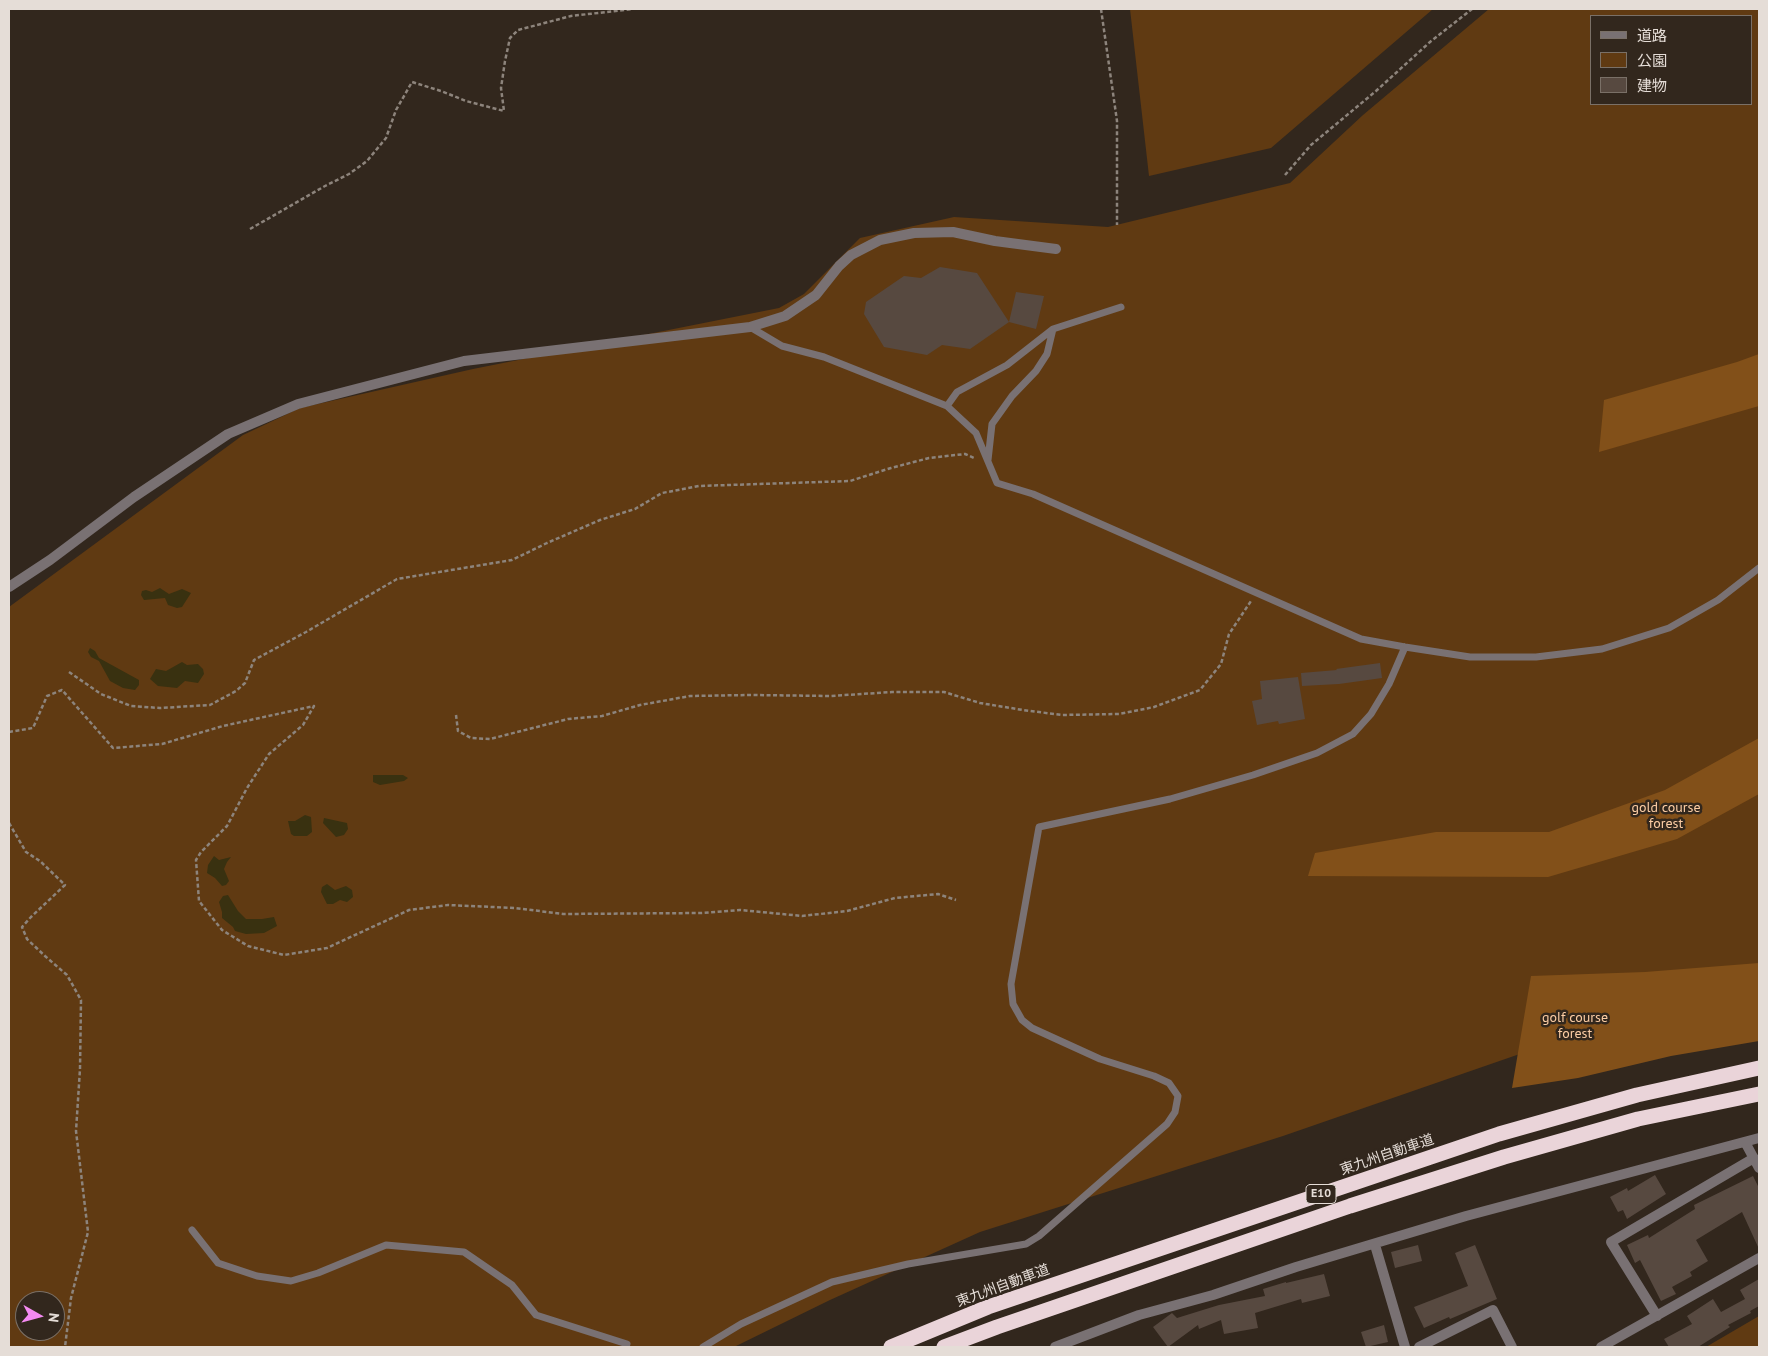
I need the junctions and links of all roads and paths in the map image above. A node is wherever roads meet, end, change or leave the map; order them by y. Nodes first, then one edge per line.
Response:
1 (633, 9) edge
2 (1101, 9) edge
3 (1472, 9) edge
4 (1285, 175) dead end
5 (1117, 225) dead end
6 (250, 229) dead end
7 (1056, 249) dead end
8 (1121, 307) dead end
9 (750, 327) junction
10 (1053, 329) junction
11 (948, 406) junction
12 (988, 462) junction
13 (1759, 568) edge
14 (9, 588) edge
15 (1256, 593) junction
16 (1405, 648) junction
17 (68, 672) dead end
18 (456, 715) dead end
19 (9, 732) edge
20 (9, 823) edge
21 (956, 900) dead end
22 (1759, 1068) edge
23 (1759, 1094) edge
24 (1759, 1138) edge
25 (1746, 1142) junction
26 (1754, 1158) junction
27 (1759, 1168) edge
28 (192, 1230) dead end
29 (1375, 1245) junction
30 (1759, 1258) edge
31 (1657, 1316) junction
32 (65, 1347) edge
33 (626, 1347) edge
34 (703, 1347) edge
35 (891, 1347) edge
36 (944, 1347) edge
37 (1055, 1347) edge
38 (1405, 1347) edge
39 (1419, 1347) edge
40 (1512, 1347) edge
41 (1601, 1347) edge

1 - 6 path
2 - 5 path
3 - 4 path
7 - 9 street
8 - 10 lane
9 - 11 lane
9 - 14 street
10 - 11 lane
10 - 12 lane
11 - 12 lane
12 - 15 lane
12 - 17 path
13 - 16 lane
15 - 16 lane
15 - 18 path
16 - 34 lane
19 - 21 path
20 - 32 path
22 - 35 highway, 東九州自動車道 / E10
23 - 36 highway, E10
24 - 25 street
25 - 26 street
25 - 29 street
26 - 27 street
26 - 31 street
28 - 33 lane
29 - 37 street
29 - 38 street
30 - 31 street
31 - 41 street
39 - 40 street

